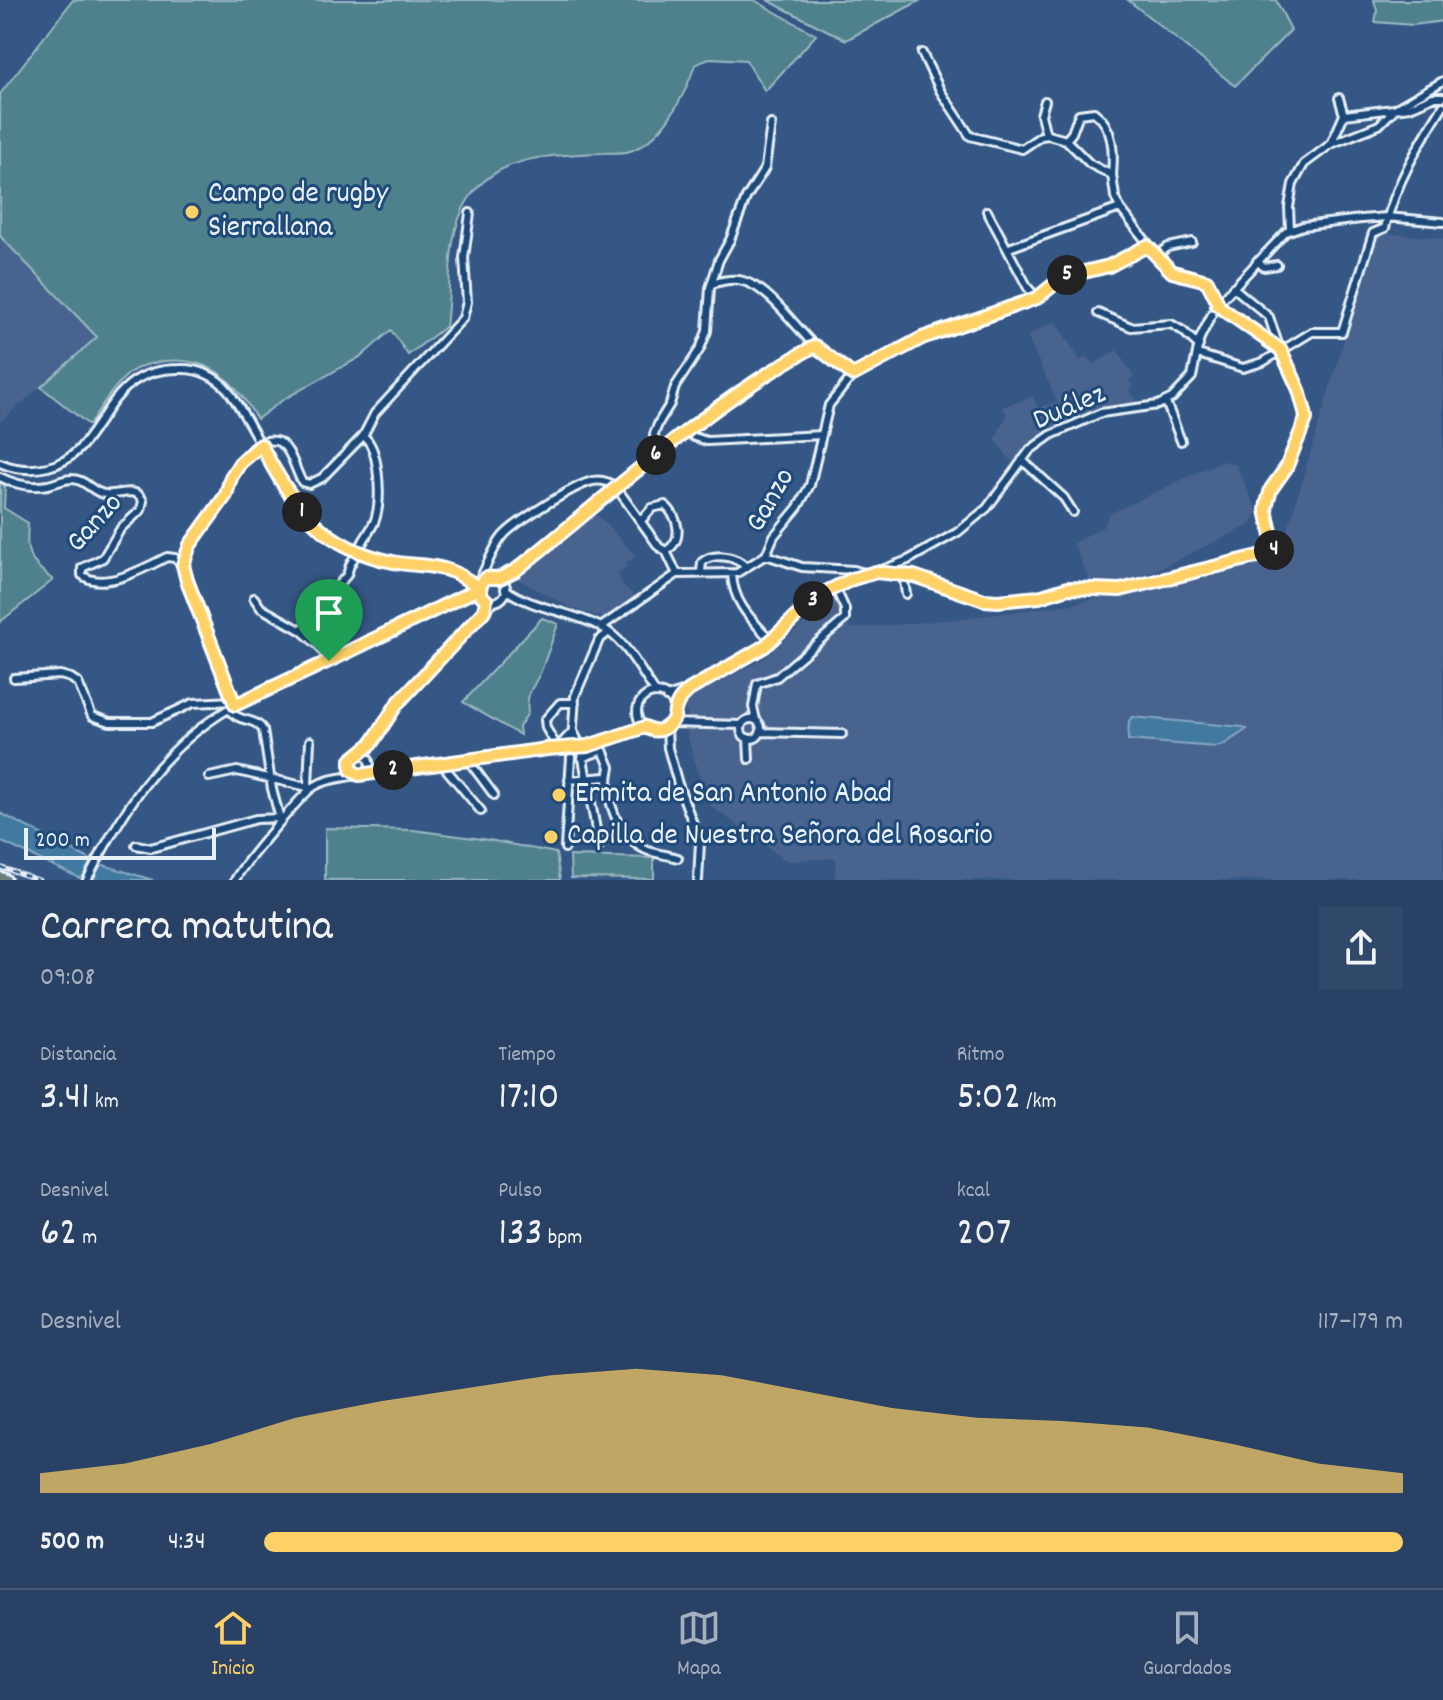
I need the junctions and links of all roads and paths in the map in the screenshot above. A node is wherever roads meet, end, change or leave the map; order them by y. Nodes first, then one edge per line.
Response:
1 (922, 53) dead end
2 (1443, 81) edge
3 (1443, 97) edge
4 (1339, 98) dead end
5 (1045, 101) dead end
6 (1443, 106) edge
7 (1396, 108) junction
8 (1344, 115) junction
9 (771, 124) dead end
10 (1046, 135) junction
11 (1066, 140) junction
12 (1331, 144) junction
13 (1112, 175) junction
14 (1120, 208) junction
15 (987, 211) dead end
16 (470, 213) dead end
17 (1387, 217) junction
18 (1443, 222) edge
19 (1290, 230) junction
20 (1192, 242) dead end
21 (1147, 246) junction
22 (1009, 248) junction
23 (1157, 255) junction
24 (1257, 261) junction
25 (1277, 265) dead end
26 (712, 284) junction
27 (1233, 287) junction
28 (1037, 298) junction
29 (1218, 304) junction
30 (1098, 313) dead end
31 (815, 346) junction
32 (1198, 350) junction
33 (1281, 350) junction
34 (853, 375) junction
35 (1166, 402) junction
36 (687, 430) junction
37 (822, 435) junction
38 (363, 436) junction
39 (1181, 441) dead end
40 (261, 445) junction
41 (656, 455) junction
42 (1022, 460) junction
43 (0, 463) edge
44 (0, 477) edge
45 (616, 487) junction
46 (1073, 512) dead end
47 (641, 521) junction
48 (666, 551) junction
49 (766, 555) junction
50 (908, 560) junction
51 (183, 565) junction
52 (746, 567) junction
53 (701, 572) junction
54 (876, 572) junction
55 (677, 574) junction
56 (732, 574) junction
57 (867, 574) junction
58 (905, 574) junction
59 (464, 578) junction
60 (503, 587) junction
61 (835, 587) junction
62 (483, 590) junction
63 (906, 594) dead end
64 (465, 595) junction
65 (254, 598) dead end
66 (455, 601) junction
67 (613, 620) junction
68 (601, 627) junction
69 (302, 631) junction
70 (765, 634) dead end
71 (611, 635) junction
72 (329, 661) junction
73 (644, 676) junction
74 (14, 678) dead end
75 (689, 690) junction
76 (656, 693) junction
77 (666, 697) junction
78 (643, 699) junction
79 (575, 703) junction
80 (232, 705) junction
81 (674, 710) junction
82 (638, 719) junction
83 (690, 723) junction
84 (669, 725) junction
85 (645, 727) junction
86 (751, 729) junction
87 (573, 731) junction
88 (657, 731) junction
89 (623, 734) junction
90 (842, 734) dead end
91 (310, 741) dead end
92 (371, 744) junction
93 (563, 747) junction
94 (581, 747) junction
95 (668, 748) junction
96 (360, 755) junction
97 (749, 757) dead end
98 (582, 758) junction
99 (369, 760) junction
100 (468, 760) junction
101 (445, 763) junction
102 (350, 765) junction
103 (382, 771) junction
104 (362, 774) junction
105 (209, 777) dead end
106 (271, 777) junction
107 (339, 777) junction
108 (606, 777) junction
109 (587, 779) junction
110 (569, 780) junction
111 (310, 786) junction
112 (494, 795) dead end
113 (481, 811) dead end
114 (281, 820) junction
115 (136, 845) dead end
116 (599, 846) dead end
117 (565, 848) dead end
118 (678, 858) dead end
119 (698, 877) edge
120 (235, 879) edge
121 (87, 880) edge

1 - 10 street
2 - 7 street
3 - 7 street
4 - 8 street
5 - 10 street
6 - 17 street
7 - 8 street
7 - 12 street
8 - 12 street
9 - 26 street
10 - 11 street
11 - 13 street
11 - 13 street
12 - 19 street
13 - 14 street
14 - 21 street
14 - 22 street
15 - 22 street
16 - 38 street
17 - 18 street
17 - 19 street
17 - 33 street
19 - 24 street
20 - 23 street
21 - 23 street
21 - 28 street
22 - 28 street
23 - 29 street
24 - 25 street
24 - 27 street
26 - 31 street
26 - 41 street
27 - 29 street
27 - 33 street
28 - 34 street, Ganzo
29 - 32 street
29 - 33 street
30 - 32 street
31 - 34 street
31 - 36 street
32 - 33 street
32 - 35 street
33 - 58 street, Ganzo
34 - 37 street, Ganzo
35 - 39 street
35 - 42 street, Duález
36 - 37 street
36 - 41 street
37 - 49 street, Ganzo
38 - 40 street
38 - 69 street, bridge
40 - 43 street
40 - 51 street
40 - 59 street
41 - 45 street
42 - 46 street, Duález
42 - 50 street, Ganzo
44 - 51 street, Ganzo
45 - 47 street
45 - 60 street
45 - 62 street
47 - 48 street
47 - 48 street
48 - 55 street
49 - 52 street
49 - 57 street, Ganzo
50 - 54 street, Ganzo
50 - 58 street
51 - 80 street
52 - 53 street
52 - 56 street
53 - 55 street
53 - 56 street
54 - 57 street, Ganzo
54 - 58 street, Ganzo
55 - 67 street
56 - 70 street
57 - 61 street, Ganzo
58 - 63 street
59 - 62 street
59 - 64 street
60 - 62 street
60 - 62 street
60 - 68 street
61 - 75 street, Ganzo
61 - 86 street
62 - 64 street
62 - 66 street
62 - 92 street
64 - 66 street
65 - 69 street
66 - 72 street
67 - 68 street
67 - 71 street
68 - 71 street
69 - 72 street
71 - 73 street
71 - 79 street
72 - 80 street
73 - 76 street
73 - 78 street
74 - 80 street
75 - 77 street, Ganzo
75 - 81 street, Ganzo
76 - 77 street
76 - 78 street
77 - 81 street
78 - 82 street
79 - 87 street
79 - 93 street
80 - 106 street
80 - 121 street
81 - 83 street
81 - 84 street
82 - 85 street
82 - 89 street
83 - 84 street
83 - 86 street
84 - 88 street
84 - 95 street
85 - 88 street
85 - 89 street
86 - 90 street
86 - 97 street
87 - 93 street
87 - 93 street
87 - 94 street
88 - 95 street
89 - 94 street
91 - 111 street
92 - 96 street
92 - 99 street
93 - 94 street
93 - 100 street
93 - 110 street
94 - 98 street
95 - 119 street
96 - 99 street
96 - 102 street
98 - 108 street
98 - 109 street
99 - 103 street
99 - 104 street
100 - 101 street
100 - 112 street
101 - 103 street
101 - 113 street
102 - 104 street
102 - 107 street
103 - 104 street
104 - 107 street
105 - 106 street
106 - 111 street
106 - 114 street
107 - 111 street
108 - 109 street
108 - 118 street
109 - 110 street
109 - 116 street
110 - 117 street
111 - 114 street
114 - 115 street
114 - 120 street

